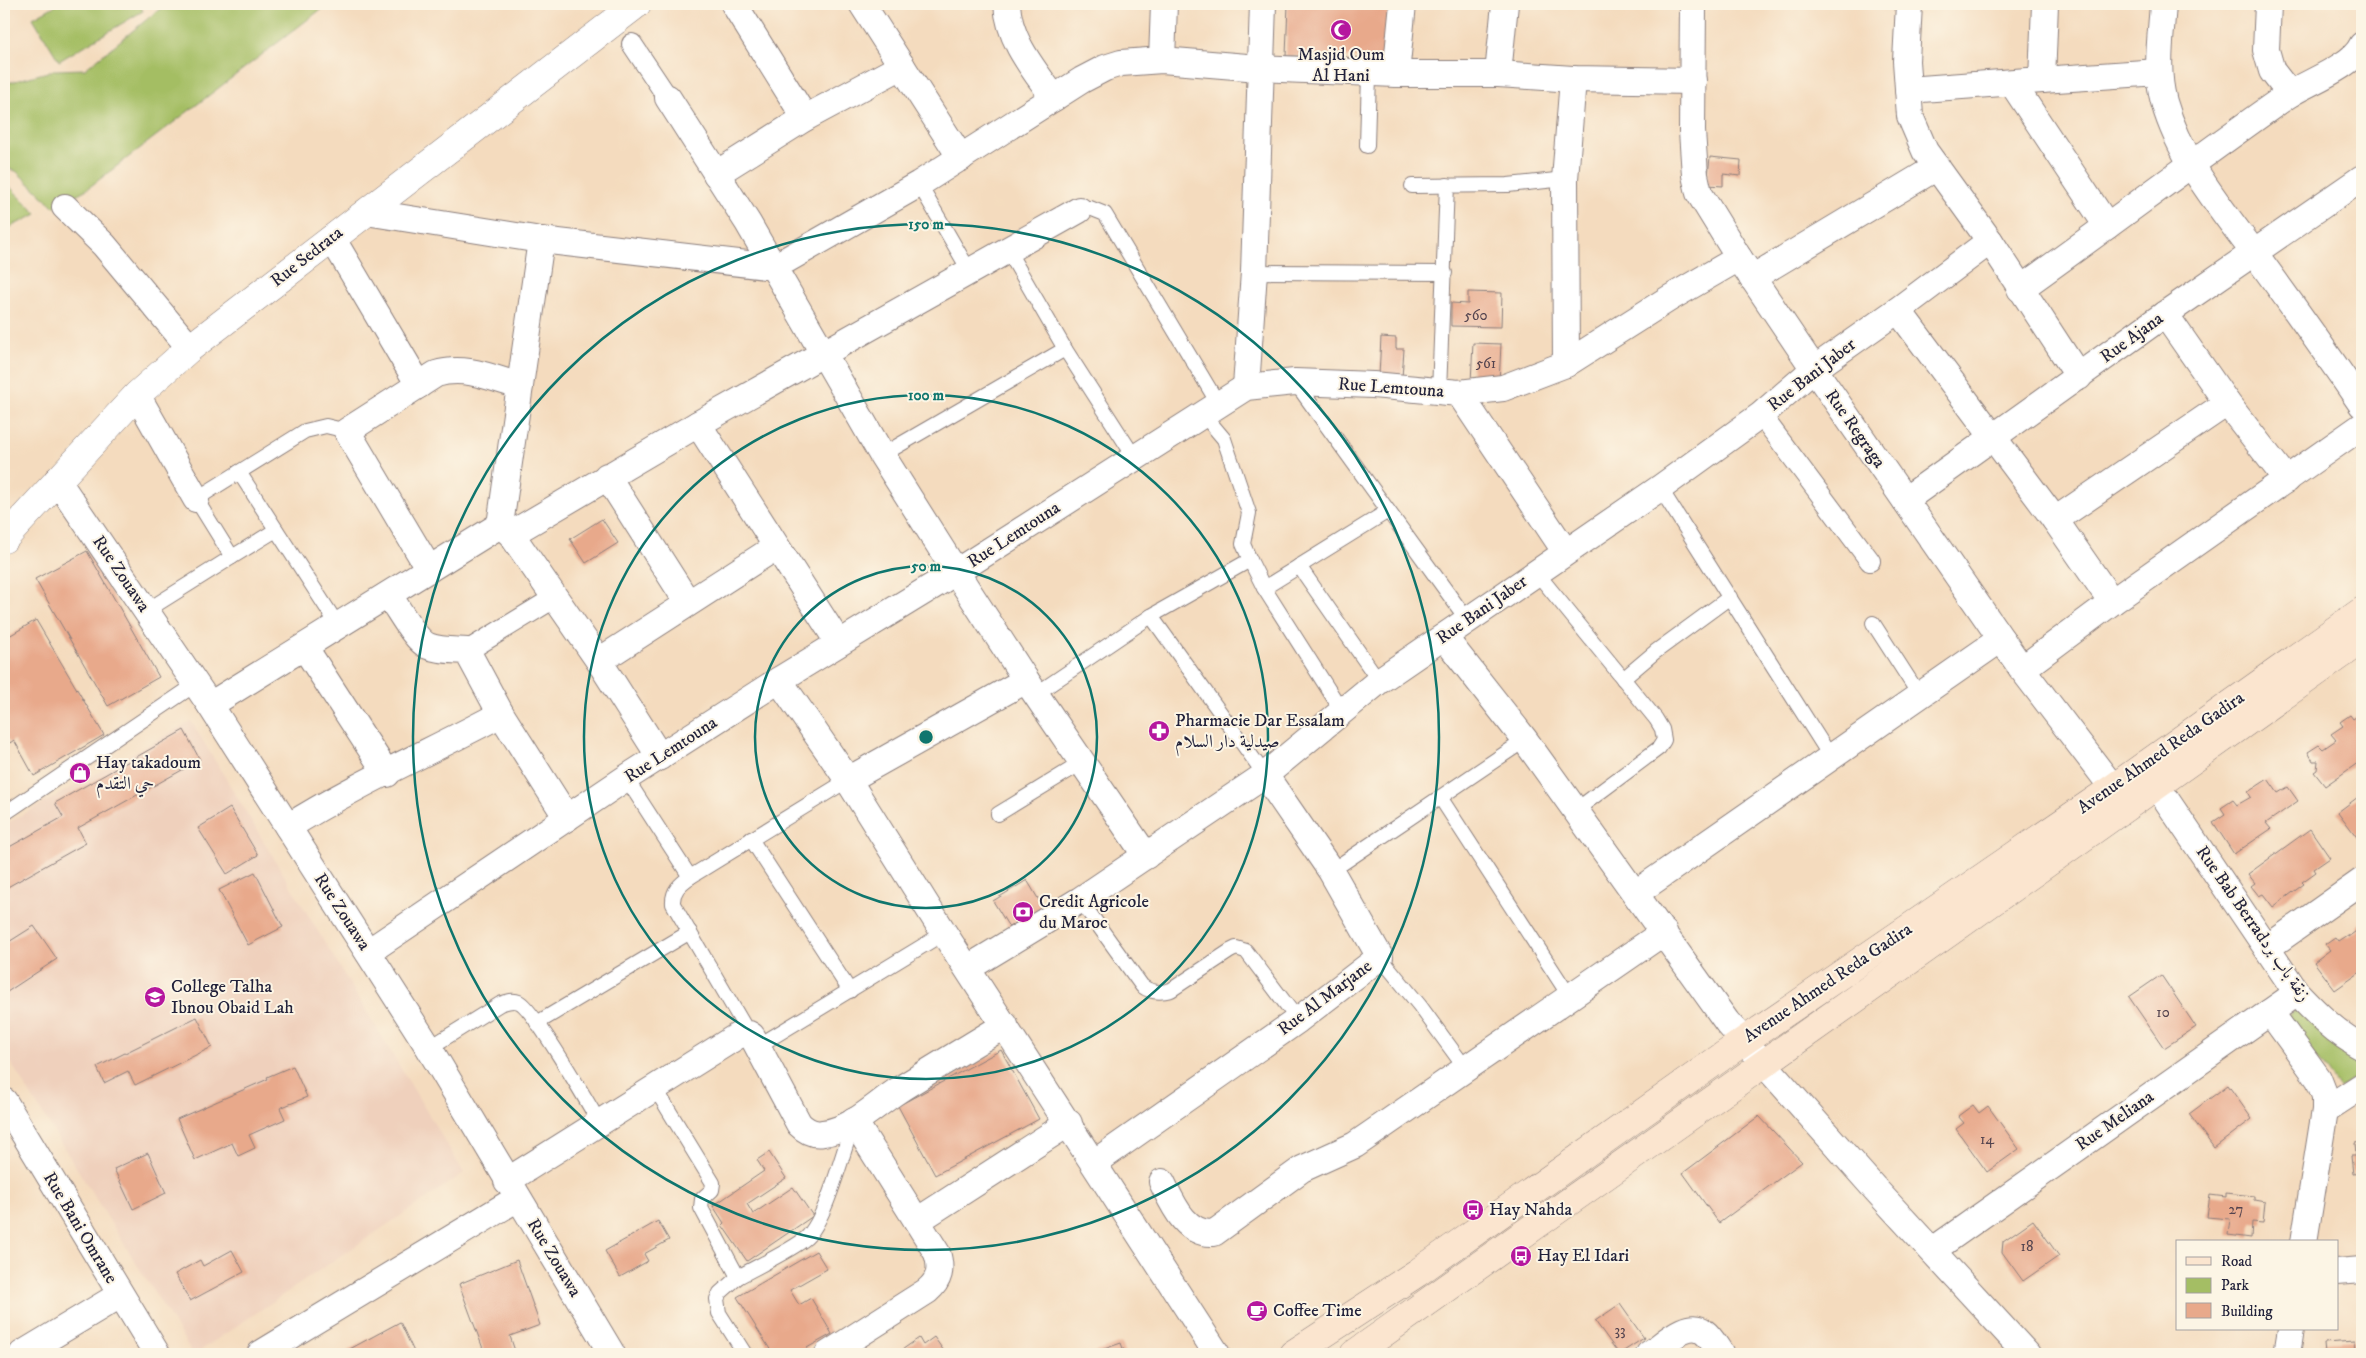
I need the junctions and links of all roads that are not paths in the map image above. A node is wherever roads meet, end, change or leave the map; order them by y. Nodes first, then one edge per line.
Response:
1 (637, 4) edge
2 (734, 4) edge
3 (862, 4) edge
4 (1008, 4) edge
5 (1164, 4) edge
6 (1262, 4) edge
7 (1403, 4) edge
8 (1505, 4) edge
9 (1693, 4) edge
10 (1909, 4) edge
11 (2044, 4) edge
12 (2163, 4) edge
13 (2268, 4) edge
14 (632, 44) dead end
15 (2362, 45) edge
16 (1162, 60) junction
17 (902, 66) junction
18 (1259, 68) junction
19 (2160, 72) junction
20 (1369, 73) junction
21 (1396, 74) junction
22 (1498, 74) junction
23 (1573, 79) junction
24 (2042, 80) junction
25 (1694, 82) junction
26 (2012, 83) junction
27 (1908, 90) junction
28 (2290, 94) junction
29 (668, 98) joint
30 (1054, 98) junction
31 (805, 118) junction
32 (1366, 146) dead end
33 (960, 158) junction
34 (2192, 165) junction
35 (1937, 167) junction
36 (716, 174) junction
37 (2362, 178) edge
38 (1565, 179) junction
39 (920, 184) junction
40 (1412, 186) dead end
41 (1447, 186) junction
42 (64, 207) dead end
43 (1079, 210) joint
44 (366, 212) junction
45 (2107, 226) junction
46 (332, 238) junction
47 (541, 240) junction
48 (1990, 241) junction
49 (1007, 249) junction
50 (2254, 252) junction
51 (774, 268) junction
52 (1746, 268) junction
53 (970, 272) junction
54 (1254, 272) junction
55 (1445, 273) junction
56 (2020, 289) junction
57 (1898, 310) junction
58 (2165, 314) junction
59 (190, 348) junction
60 (1065, 349) junction
61 (823, 355) junction
62 (1566, 364) junction
63 (1814, 369) junction
64 (2078, 377) junction
65 (1295, 382) junction
66 (419, 385) junction
67 (520, 386) junction
68 (1246, 387) junction
69 (1449, 392) junction
70 (137, 395) junction
71 (2228, 403) junction
72 (2362, 405) edge
73 (1211, 409) junction
74 (1761, 415) junction
75 (698, 424) junction
76 (2362, 426) edge
77 (346, 431) junction
78 (1993, 439) junction
79 (882, 455) junction
80 (1135, 458) junction
81 (239, 472) junction
82 (607, 476) junction
83 (57, 480) junction
84 (2287, 480) junction
85 (1660, 488) junction
86 (196, 499) junction
87 (1905, 500) junction
88 (1388, 511) junction
89 (2054, 520) junction
90 (276, 530) junction
91 (505, 530) junction
92 (4, 539) edge
93 (776, 547) junction
94 (1565, 551) junction
95 (232, 557) junction
96 (1250, 560) junction
97 (1870, 561) dead end
98 (1300, 566) junction
99 (429, 569) junction
100 (956, 572) junction
101 (1536, 572) junction
102 (1264, 588) junction
103 (389, 596) junction
104 (1730, 596) junction
105 (554, 598) junction
106 (2112, 602) junction
107 (688, 603) junction
108 (146, 611) junction
109 (2362, 611) edge
110 (1151, 616) junction
111 (1468, 621) junction
112 (1873, 624) dead end
113 (339, 627) junction
114 (1444, 637) junction
115 (2001, 639) junction
116 (2362, 640) edge
117 (838, 642) junction
118 (305, 648) junction
119 (467, 651) junction
120 (599, 661) junction
121 (2022, 669) junction
122 (1623, 679) junction
123 (779, 680) junction
124 (1379, 681) junction
125 (1031, 687) junction
126 (203, 695) junction
127 (1920, 696) junction
128 (1342, 712) junction
129 (501, 714) junction
130 (1525, 740) junction
131 (660, 757) junction
132 (1832, 758) junction
133 (1083, 762) junction
134 (387, 774) junction
135 (1265, 775) junction
136 (626, 778) junction
137 (848, 780) junction
138 (2157, 786) junction
139 (2113, 788) junction
140 (1440, 797) junction
141 (1576, 810) junction
142 (5, 811) edge
143 (998, 814) dead end
144 (567, 818) junction
145 (288, 827) junction
146 (751, 839) junction
147 (1146, 856) junction
148 (1331, 871) junction
149 (690, 877) junction
150 (2362, 881) edge
151 (1636, 893) junction
152 (1080, 900) junction
153 (690, 932) junction
154 (1664, 932) junction
155 (944, 933) junction
156 (2267, 948) junction
157 (368, 952) junction
158 (1380, 957) junction
159 (968, 968) junction
160 (850, 991) junction
161 (2297, 993) junction
162 (1570, 996) junction
163 (2270, 1012) junction
164 (1298, 1020) junction
165 (537, 1023) junction
166 (1005, 1025) junction
167 (754, 1040) junction
168 (1744, 1040) junction
169 (2362, 1047) edge
170 (429, 1048) junction
171 (1765, 1064) junction
172 (1466, 1069) junction
173 (2362, 1086) edge
174 (656, 1088) junction
175 (4, 1101) edge
176 (2326, 1110) junction
177 (854, 1121) junction
178 (600, 1122) junction
179 (1069, 1123) junction
180 (1094, 1163) junction
181 (1162, 1182) dead end
182 (513, 1189) junction
183 (917, 1221) junction
184 (2304, 1240) edge
185 (1933, 1250) junction
186 (2362, 1270) edge
187 (2338, 1272) edge
188 (738, 1277) junction
189 (120, 1295) junction
190 (2291, 1330) edge
191 (22, 1354) edge
192 (157, 1354) edge
193 (260, 1354) edge
194 (612, 1354) edge
195 (745, 1354) edge
196 (828, 1354) edge
197 (1216, 1354) edge
198 (1293, 1354) edge
199 (1354, 1354) edge
200 (1649, 1354) edge
201 (1721, 1354) edge
202 (2027, 1354) edge
203 (2287, 1354) edge

1 - 44 street, Rue Sedrata
2 - 31 street
3 - 17 street
4 - 30 street
5 - 16 street
6 - 18 street
7 - 21 street
8 - 22 street
9 - 25 street, Rue Regraga
10 - 27 street
11 - 24 street
12 - 19 street
13 - 28 street
14 - 29 street
15 - 28 street
16 - 18 street
16 - 30 street
17 - 31 street
17 - 33 street
18 - 20 street
18 - 54 street
19 - 24 street
19 - 34 street
20 - 21 street
20 - 32 lane
21 - 22 street
22 - 23 street
23 - 25 street
23 - 38 street
24 - 26 street
25 - 52 street, Rue Regraga
26 - 27 street
26 - 45 street
27 - 35 street
28 - 34 street
29 - 36 street
30 - 33 street
31 - 36 street
33 - 39 street
34 - 45 street
34 - 50 street
35 - 48 street
35 - 52 street
36 - 51 street
37 - 50 street, Rue Ajana
38 - 41 lane
38 - 62 street
39 - 51 street
39 - 53 lane
40 - 41 lane
41 - 55 lane
42 - 59 street
43 - 49 street
43 - 73 lane
44 - 46 street, Rue Sedrata
44 - 47 street
45 - 56 street
46 - 59 street, Rue Sedrata
46 - 66 street
47 - 51 street
47 - 67 street
48 - 56 street
48 - 57 street, Rue Bani Jaber
49 - 53 street
49 - 60 lane
50 - 58 street, Rue Ajana
50 - 72 street
51 - 61 street
52 - 62 street
52 - 63 street, Rue Regraga
53 - 61 street
54 - 55 lane
54 - 68 street
55 - 69 lane
56 - 64 street
57 - 63 street, Rue Bani Jaber
57 - 78 street
58 - 64 street, Rue Ajana
58 - 71 street
59 - 70 street, Rue Sedrata
60 - 79 lane
60 - 80 lane
61 - 75 street
61 - 79 street
62 - 69 street
63 - 74 street, Rue Bani Jaber
63 - 87 street, Rue Regraga
64 - 78 street, Rue Ajana
65 - 68 street, Rue Lemtouna
65 - 69 street, Rue Lemtouna
65 - 88 lane
66 - 67 street
66 - 77 street
67 - 91 street
68 - 73 street, Rue Lemtouna
69 - 94 street, Rue Lemtouna
70 - 83 street, Rue Sedrata
70 - 86 street
71 - 84 street
71 - 89 street
73 - 80 street, Rue Lemtouna
73 - 96 lane
74 - 85 street, Rue Bani Jaber
74 - 97 street
75 - 82 street
75 - 93 street
76 - 84 street
77 - 81 lane
77 - 99 street
78 - 87 street, Rue Ajana
78 - 89 street
79 - 100 street
80 - 100 street, Rue Lemtouna
81 - 86 lane
81 - 90 lane
82 - 91 street
82 - 107 street
83 - 92 street, Rue Sedrata
83 - 108 street, Rue Zouawa
84 - 106 street
85 - 94 street, Rue Bani Jaber
85 - 104 lane
86 - 95 lane
87 - 115 street, Rue Regraga
88 - 98 lane
88 - 111 lane
89 - 106 street
90 - 95 lane
90 - 113 lane
91 - 99 street
91 - 105 street
93 - 107 street
93 - 117 street
94 - 101 street, Rue Bani Jaber
95 - 108 lane
96 - 102 lane
96 - 110 lane
98 - 102 lane
98 - 124 lane
99 - 103 street
100 - 117 street, Rue Lemtouna
100 - 125 street
101 - 111 street, Rue Bani Jaber
101 - 122 lane
102 - 128 lane
103 - 113 street
103 - 119 street
104 - 122 lane
104 - 132 lane
105 - 119 street
105 - 120 street
106 - 121 street
107 - 120 street
108 - 126 street, Rue Zouawa
109 - 139 main road, Avenue Ahmed Reda Gadira
110 - 125 lane
110 - 135 lane
111 - 114 street, Rue Bani Jaber
112 - 127 lane
113 - 118 street
114 - 124 street, Rue Bani Jaber
114 - 130 street
115 - 121 street, Rue Regraga
115 - 127 street
116 - 138 main road, Avenue Ahmed Reda Gadira
117 - 123 street, Rue Lemtouna
118 - 126 street
118 - 134 street
119 - 129 street
120 - 131 street
121 - 139 street, Rue Regraga
122 - 141 lane
123 - 131 street, Rue Lemtouna
123 - 137 street
124 - 128 street, Rue Bani Jaber
125 - 133 street
125 - 137 street
126 - 142 lane
126 - 145 street, Rue Zouawa
127 - 132 street
128 - 135 street, Rue Bani Jaber
129 - 134 street
129 - 144 street
130 - 140 lane
130 - 141 street
131 - 136 street, Rue Lemtouna
132 - 151 street
133 - 143 lane
133 - 147 street
134 - 145 street
135 - 147 street, Rue Bani Jaber
135 - 148 street, Rue Al Marjane
136 - 144 street, Rue Lemtouna
136 - 149 lane
137 - 146 lane
137 - 155 street
138 - 156 street, Rue Bab Berradزنقة باب برد
138 - 171 main road, Avenue Ahmed Reda Gadira
139 - 168 main road, Avenue Ahmed Reda Gadira
140 - 148 lane
140 - 162 lane
141 - 151 street
144 - 157 street, Rue Lemtouna
145 - 157 street, Rue Zouawa
146 - 149 lane
146 - 160 lane
147 - 152 street, Rue Bani Jaber
148 - 158 street, Rue Al Marjane
149 - 153 lane
150 - 156 street
151 - 154 street
152 - 159 street, Rue Bani Jaber
152 - 164 lane
153 - 165 lane
153 - 167 lane
154 - 162 street
154 - 168 street
155 - 159 street
155 - 160 lane
156 - 161 street, Rue Bab Berradزنقة باب برد
157 - 170 street, Rue Zouawa
158 - 164 street, Rue Al Marjane
158 - 172 lane
159 - 166 street
160 - 167 lane
161 - 163 street, Rue Meliana
161 - 169 street, Rue Bab Berradزنقة باب برد
162 - 172 street
163 - 176 street
163 - 185 street, Rue Meliana
164 - 180 street, Rue Al Marjane
165 - 170 lane
165 - 178 lane
166 - 177 street
166 - 179 street
167 - 174 street
167 - 177 street
168 - 171 street
168 - 198 main road, Avenue Ahmed Reda Gadira
170 - 182 street, Rue Zouawa
171 - 185 street
171 - 199 main road, Avenue Ahmed Reda Gadira
172 - 181 street
173 - 176 street
174 - 178 street
174 - 188 lane
175 - 189 street, Rue Bani Omrane
176 - 184 street
177 - 183 street
177 - 188 lane
178 - 182 street
179 - 180 street
179 - 183 street
180 - 197 street
182 - 193 street
182 - 194 street, Rue Zouawa
183 - 196 street
185 - 202 street
186 - 187 street
188 - 195 lane
189 - 191 street
189 - 192 street, Rue Bani Omrane
190 - 203 street
200 - 201 street

